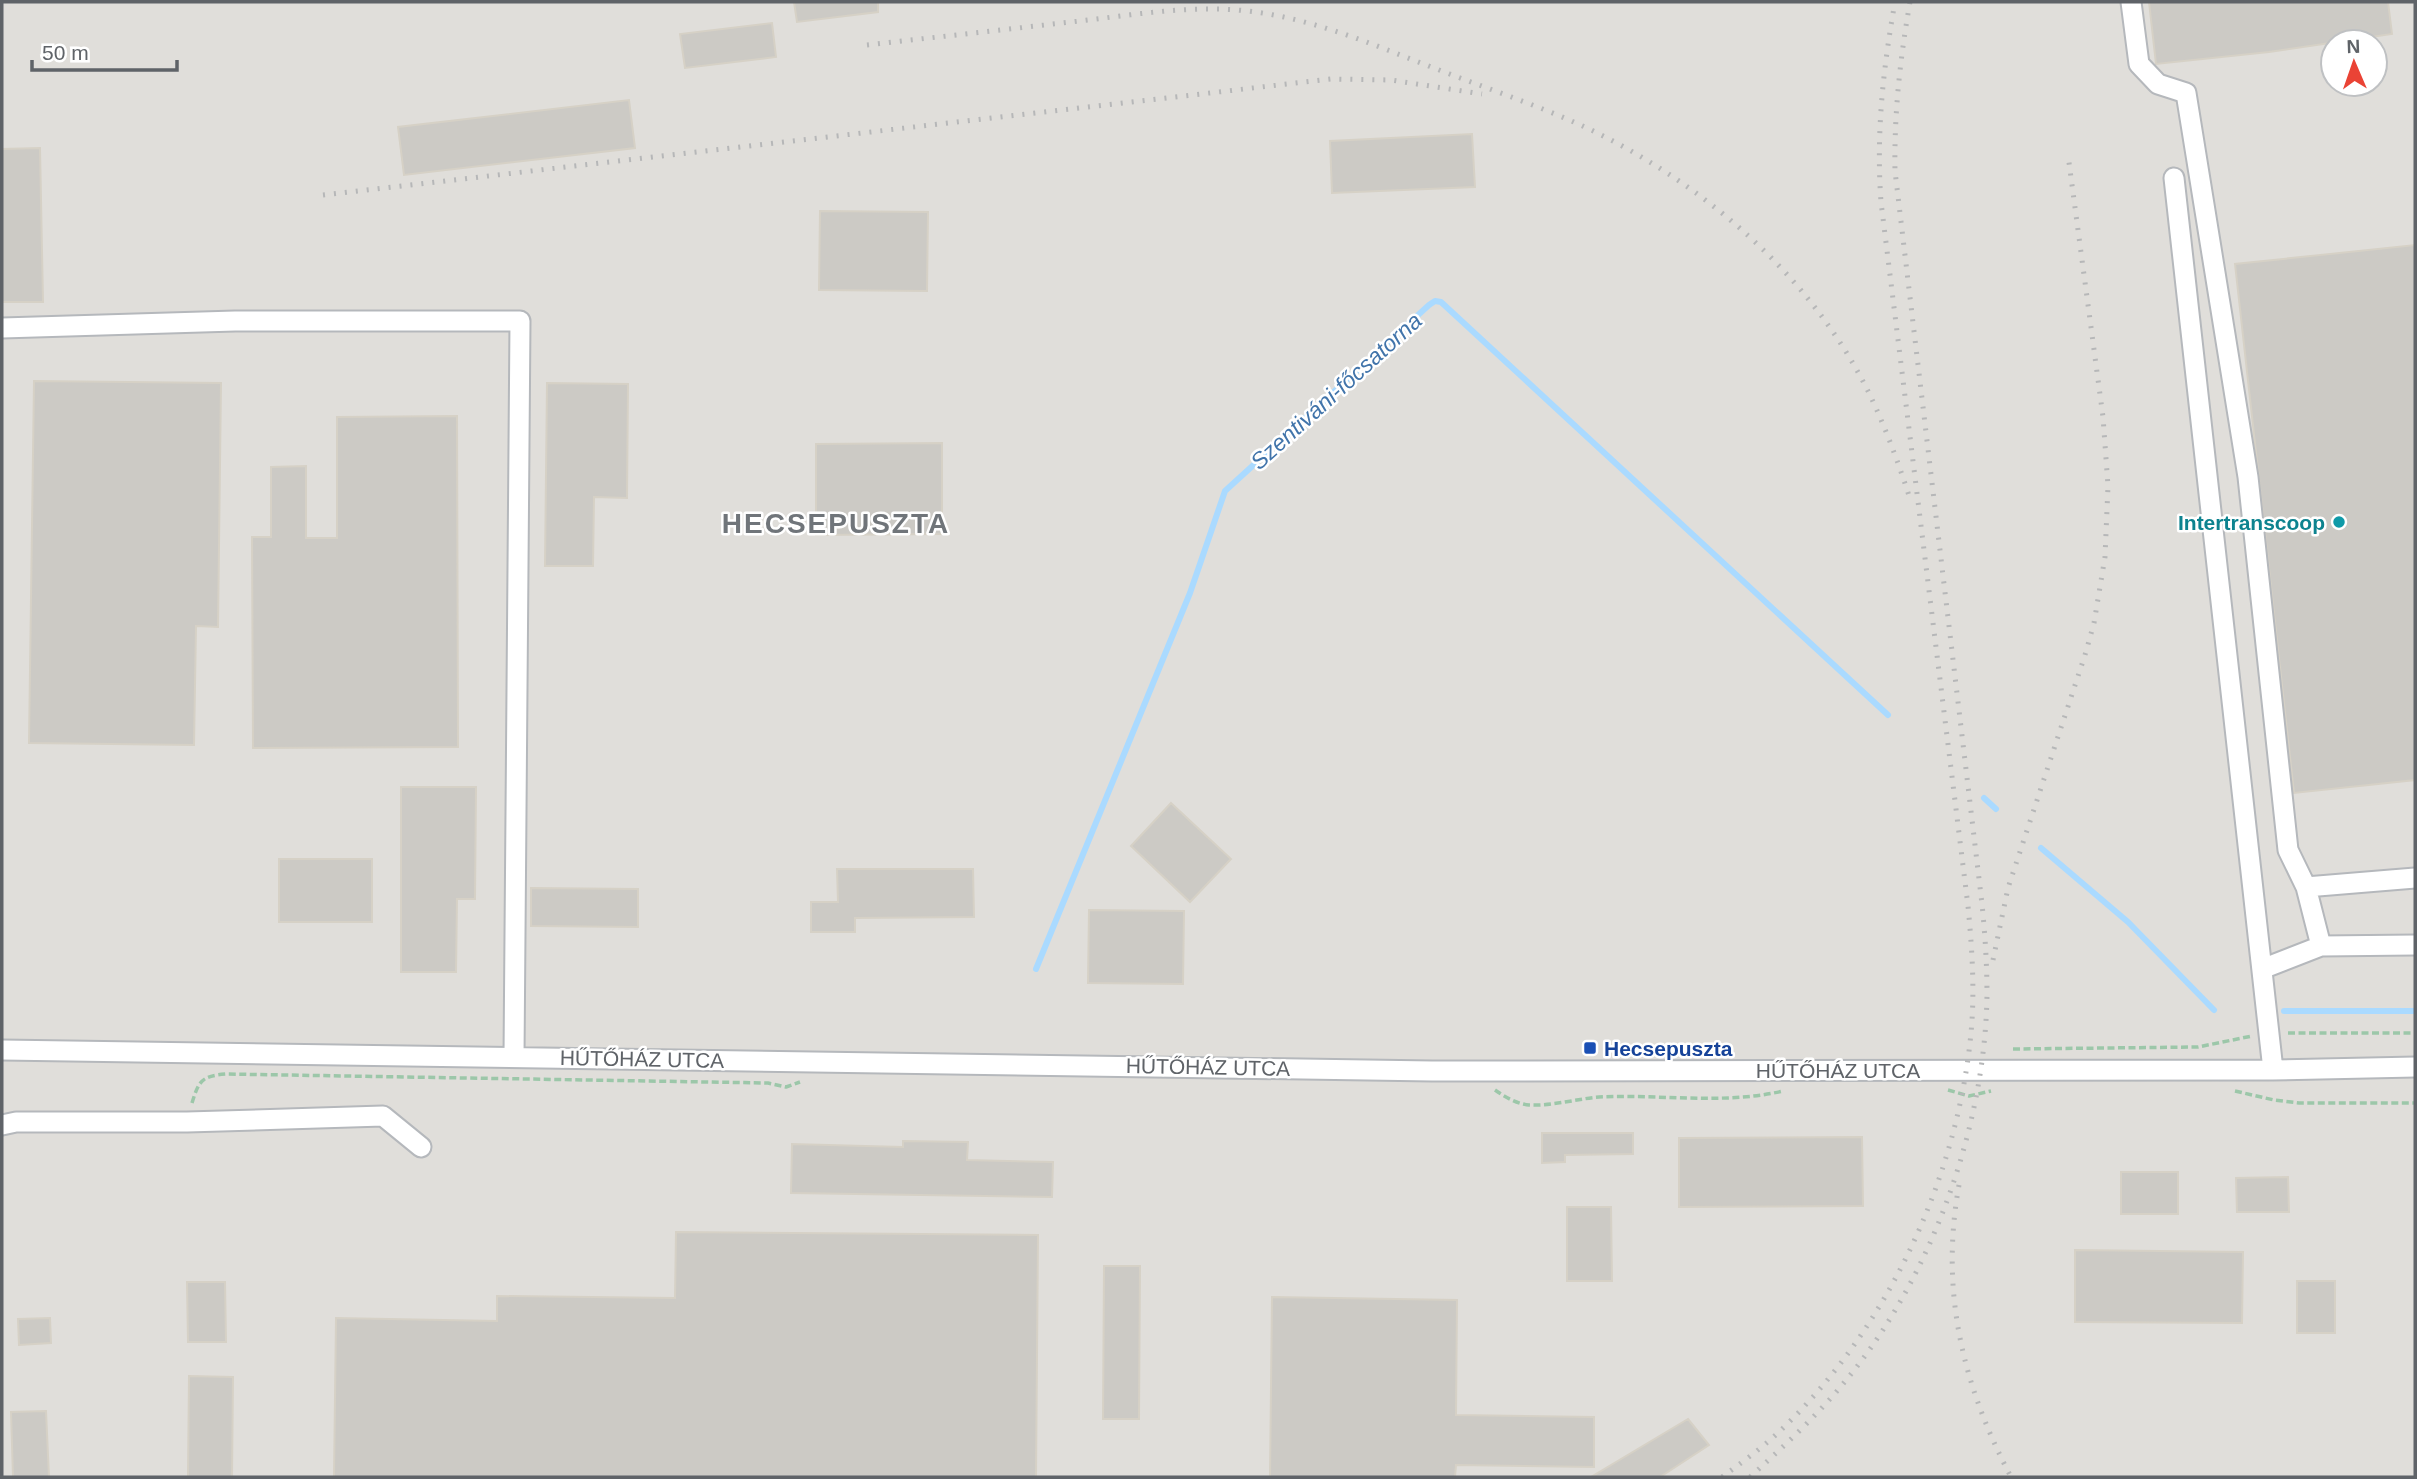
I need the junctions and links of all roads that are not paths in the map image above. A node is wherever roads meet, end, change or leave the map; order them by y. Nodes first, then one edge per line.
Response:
1 (2131, 2) edge
2 (2174, 178) dead end
3 (2, 328) edge
4 (2415, 878) edge
5 (2306, 887) junction
6 (2415, 944) edge
7 (2321, 946) junction
8 (2262, 969) junction
9 (2, 1050) edge
10 (514, 1057) junction
11 (2415, 1067) edge
12 (2273, 1070) junction
13 (2, 1125) edge
14 (421, 1147) dead end

1 - 5 street
2 - 8 street
3 - 10 street
4 - 5 street
5 - 7 street
6 - 7 street
7 - 8 street
8 - 12 street
9 - 10 street, HŰTŐHÁZ UTCA
10 - 12 street, HŰTŐHÁZ UTCA
11 - 12 street, HŰTŐHÁZ UTCA
13 - 14 street

